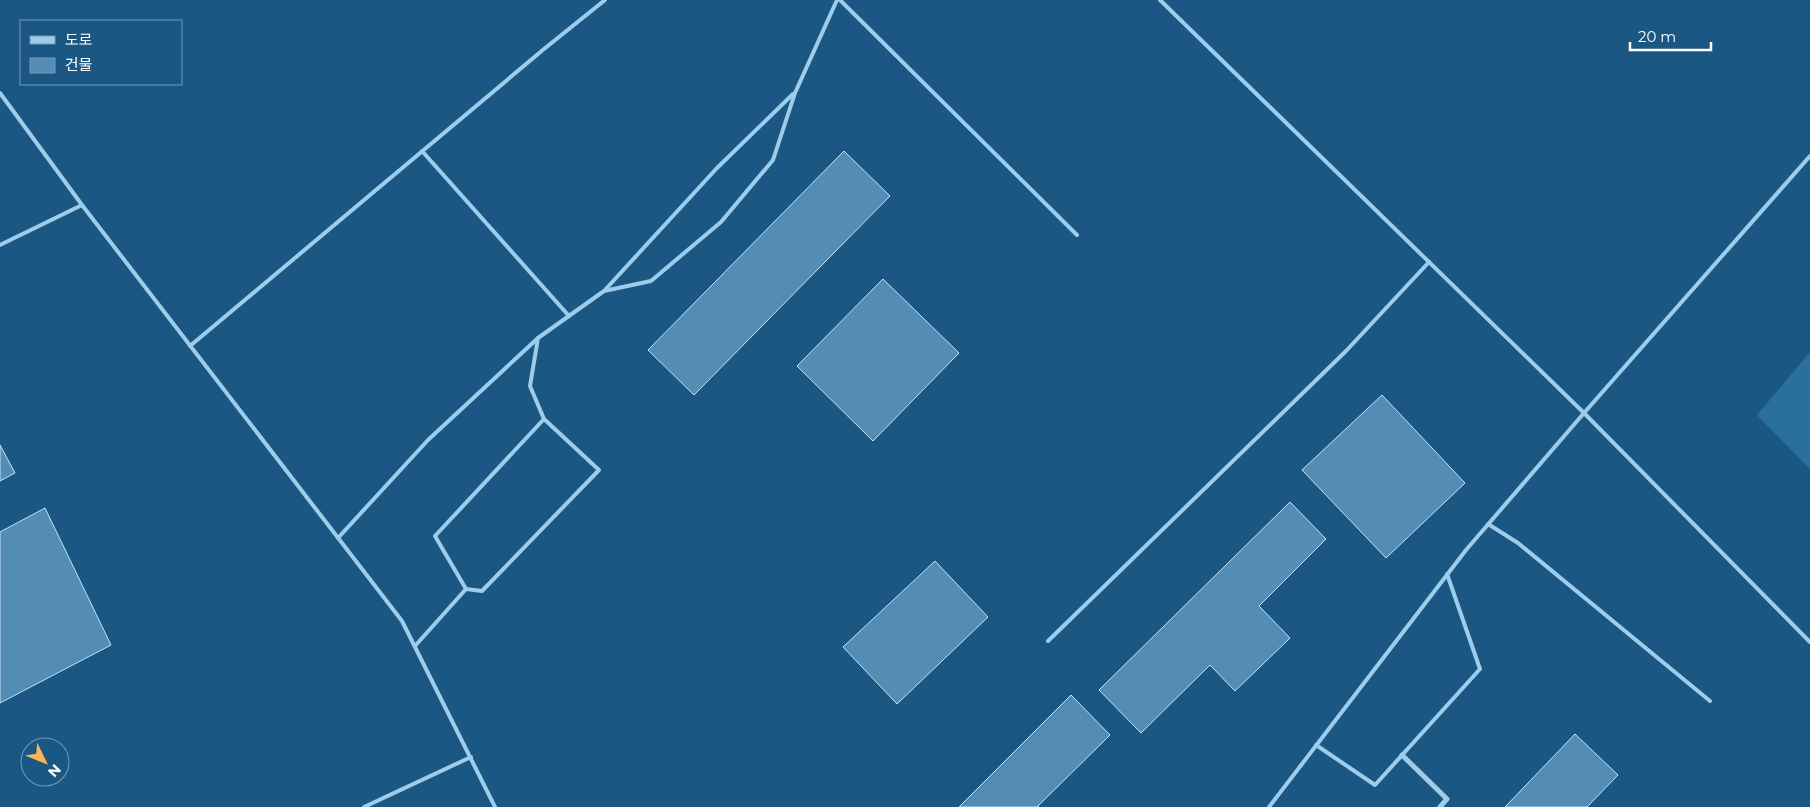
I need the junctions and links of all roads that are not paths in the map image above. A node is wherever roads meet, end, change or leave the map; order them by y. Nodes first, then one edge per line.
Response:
1 (606, 0) edge
2 (839, 0) edge
3 (1160, 0) edge
4 (0, 93) edge
5 (795, 93) junction
6 (422, 152) junction
7 (1810, 156) edge
8 (82, 205) junction
9 (1077, 235) dead end
10 (0, 245) edge
11 (1429, 262) junction
12 (604, 291) junction
13 (569, 316) junction
14 (538, 338) junction
15 (190, 346) junction
16 (1584, 413) junction
17 (544, 419) junction
18 (1488, 524) junction
19 (338, 538) junction
20 (1447, 574) junction
21 (466, 589) junction
22 (1048, 641) dead end
23 (1810, 642) edge
24 (415, 646) junction
25 (1710, 701) dead end
26 (1316, 745) junction
27 (1402, 755) junction
28 (471, 757) junction
29 (364, 807) edge
30 (495, 807) edge
31 (1269, 807) edge
32 (1440, 807) edge

1 - 6 lane
2 - 5 lane
2 - 9 lane
3 - 11 lane
4 - 8 lane
5 - 12 lane
5 - 12 lane
6 - 13 lane
6 - 15 lane
7 - 16 lane
8 - 10 lane
8 - 15 lane
11 - 16 lane
11 - 22 lane
12 - 13 lane
13 - 14 lane
14 - 17 lane
14 - 19 lane
15 - 19 lane
16 - 18 lane
16 - 23 lane
17 - 21 lane
17 - 21 lane
18 - 20 lane
18 - 25 lane
19 - 24 lane
20 - 26 lane
20 - 27 lane
21 - 24 lane
24 - 28 lane
26 - 27 lane
26 - 31 lane
27 - 32 street
28 - 29 lane
28 - 30 lane

